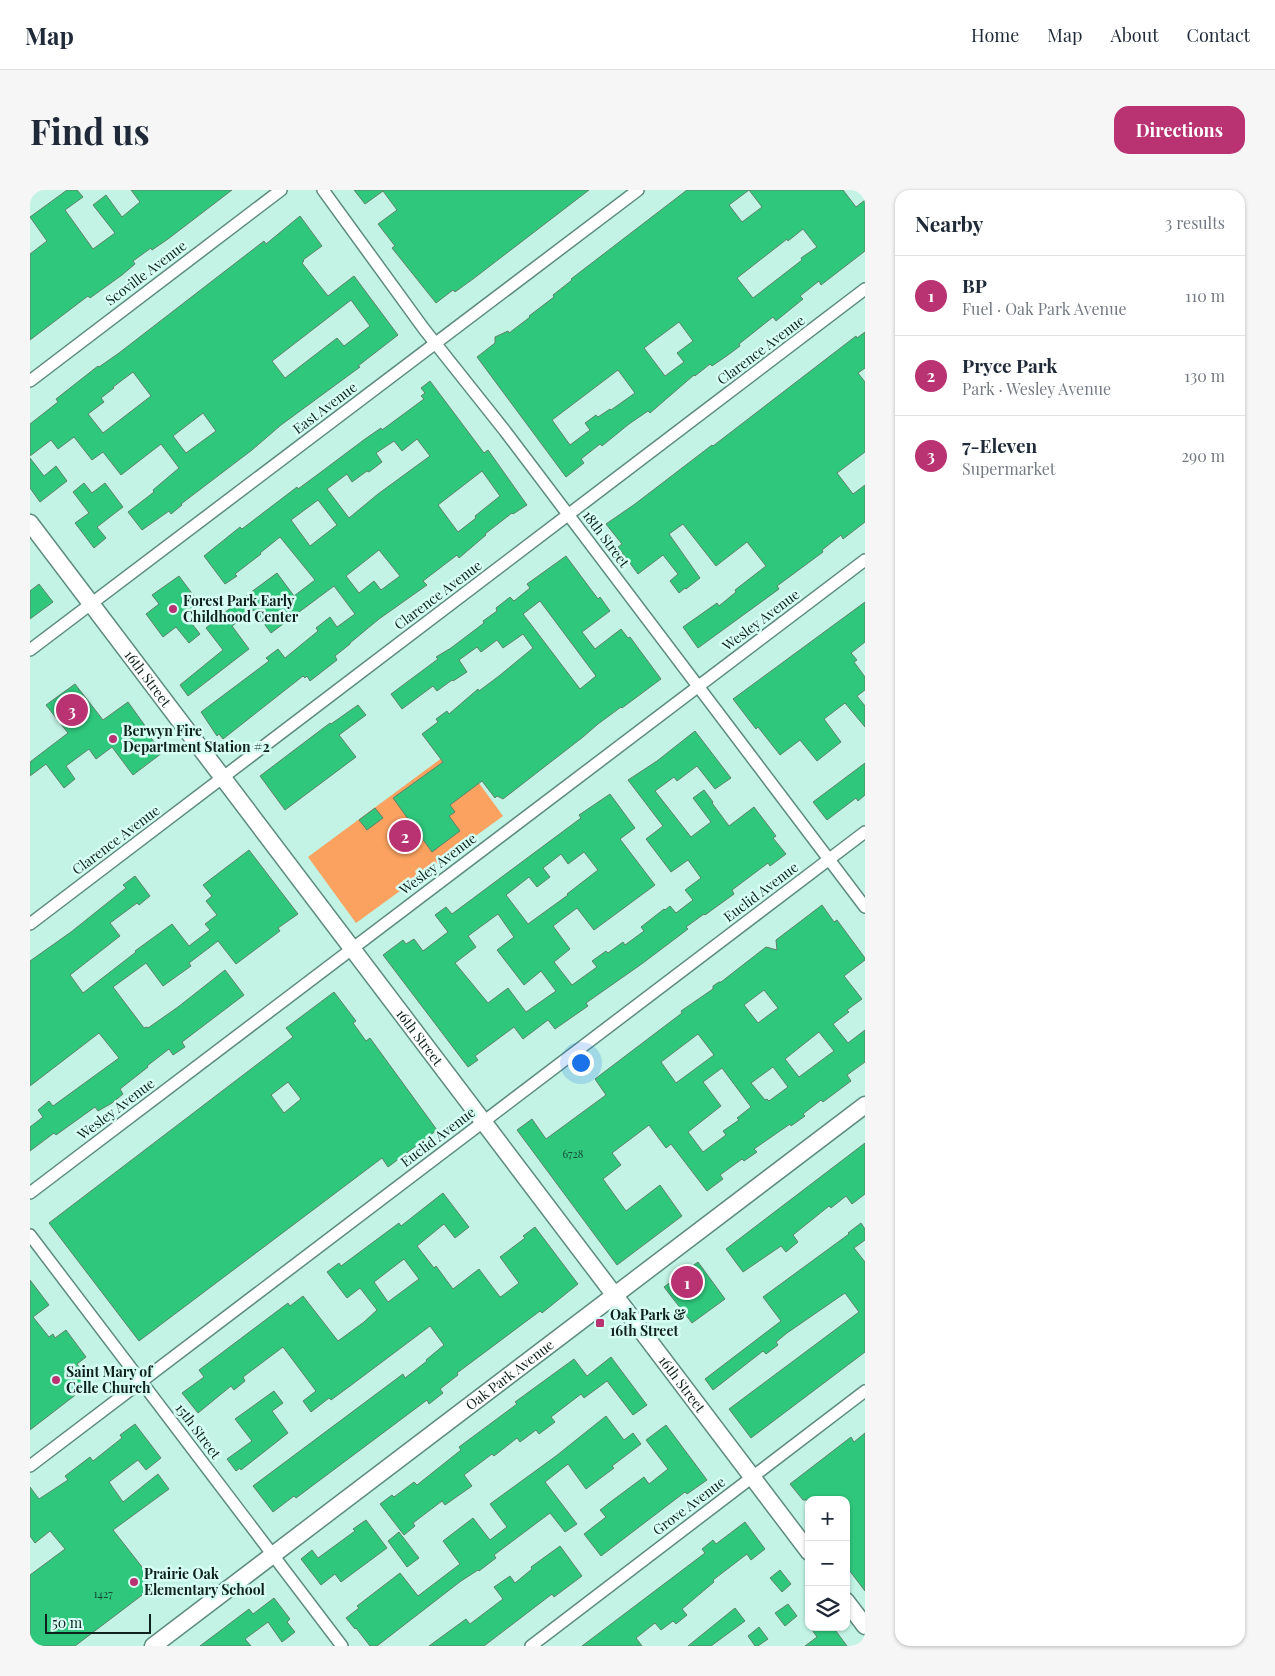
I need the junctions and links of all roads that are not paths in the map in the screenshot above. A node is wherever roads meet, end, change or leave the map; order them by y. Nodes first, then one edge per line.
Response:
1 (281, 190) edge
2 (323, 190) edge
3 (638, 190) edge
4 (865, 289) edge
5 (436, 344) junction
6 (30, 380) edge
7 (568, 515) junction
8 (30, 523) edge
9 (865, 560) edge
10 (91, 603) junction
11 (30, 650) edge
12 (698, 686) junction
13 (223, 777) junction
14 (865, 832) edge
15 (829, 859) junction
16 (865, 907) edge
17 (30, 924) edge
18 (352, 948) junction
19 (865, 1105) edge
20 (483, 1122) junction
21 (30, 1193) edge
22 (30, 1235) edge
23 (615, 1295) junction
24 (141, 1382) junction
25 (865, 1391) edge
26 (30, 1466) edge
27 (752, 1477) junction
28 (805, 1547) edge
29 (273, 1555) junction
30 (850, 1606) edge
31 (865, 1626) edge
32 (153, 1646) edge
33 (342, 1646) edge
34 (531, 1646) edge

1 - 6 street, Scoville Avenue
2 - 5 street, 18th Street
3 - 5 street, East Avenue
4 - 7 street, Clarence Avenue
5 - 7 street, 18th Street
5 - 10 street, East Avenue
7 - 12 street, 18th Street
7 - 13 street, Clarence Avenue
8 - 10 street, 16th Street
9 - 12 street, Wesley Avenue
10 - 11 street, East Avenue
10 - 13 street, 16th Street
12 - 15 street, 18th Street
12 - 18 street, Wesley Avenue
13 - 17 street, Clarence Avenue
13 - 18 street, 16th Street
14 - 15 street, Euclid Avenue
15 - 16 street, 18th Street
15 - 20 street, Euclid Avenue
18 - 20 street, 16th Street
18 - 21 street, Wesley Avenue
19 - 23 street, Oak Park Avenue
20 - 23 street, 16th Street
20 - 24 street, Euclid Avenue
22 - 24 street, 15th Street
23 - 27 street, 16th Street
23 - 29 street, Oak Park Avenue
24 - 26 street, Euclid Avenue
24 - 29 street, 15th Street
25 - 27 street, Grove Avenue
27 - 28 street, 16th Street
27 - 34 street, Grove Avenue
29 - 32 street, Oak Park Avenue
29 - 33 street, 15th Street
30 - 31 street

